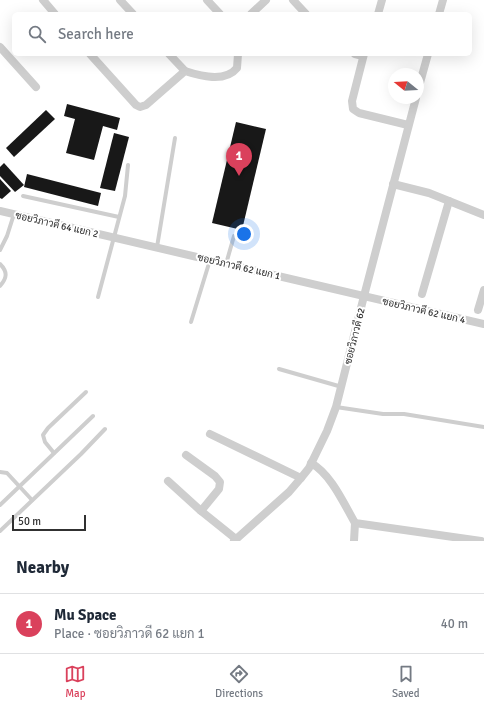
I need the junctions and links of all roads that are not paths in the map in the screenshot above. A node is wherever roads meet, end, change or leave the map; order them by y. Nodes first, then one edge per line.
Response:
1 (43, 0) edge
2 (120, 0) edge
3 (207, 0) edge
4 (266, 0) edge
5 (293, 0) edge
6 (382, 0) edge
7 (443, 0) edge
8 (53, 12) edge
9 (131, 12) edge
10 (218, 12) edge
11 (253, 12) edge
12 (304, 12) edge
13 (379, 12) edge
14 (440, 12) edge
15 (0, 47) edge
16 (92, 56) edge
17 (171, 56) edge
18 (238, 56) edge
19 (364, 56) edge
20 (427, 56) edge
21 (424, 68) edge
22 (185, 71) junction
23 (36, 87) dead end
24 (414, 104) edge
25 (408, 125) junction
26 (175, 138) dead end
27 (128, 165) dead end
28 (393, 184) junction
29 (23, 196) dead end
30 (449, 201) junction
31 (0, 211) edge
32 (14, 214) junction
33 (484, 215) edge
34 (119, 217) junction
35 (234, 236) dead end
36 (114, 237) junction
37 (157, 247) junction
38 (0, 250) edge
39 (210, 260) junction
40 (0, 264) edge
41 (226, 264) junction
42 (0, 286) edge
43 (484, 290) edge
44 (422, 294) dead end
45 (364, 296) junction
46 (98, 297) dead end
47 (478, 310) dead end
48 (191, 322) dead end
49 (484, 324) edge
50 (279, 369) dead end
51 (342, 387) junction
52 (86, 392) dead end
53 (336, 407) junction
54 (93, 416) dead end
55 (484, 427) edge
56 (105, 429) dead end
57 (210, 434) dead end
58 (54, 454) junction
59 (186, 455) dead end
60 (311, 463) junction
61 (0, 472) edge
62 (301, 478) junction
63 (168, 481) dead end
64 (20, 487) junction
65 (32, 500) junction
66 (0, 505) edge
67 (201, 511) junction
68 (356, 523) junction
69 (0, 531) edge
70 (235, 540) edge
71 (467, 540) edge
72 (354, 541) edge
73 (481, 541) edge

1 - 8 street
2 - 9 street
3 - 10 street
4 - 11 street
5 - 12 street
6 - 13 street
7 - 14 street
15 - 23 street
16 - 22 street
17 - 22 street
18 - 22 street
19 - 25 street
20 - 21 street
24 - 25 street, ซอยวิภาวดี 62
25 - 28 street, ซอยวิภาวดี 62
26 - 37 lane
27 - 34 lane
28 - 30 street
28 - 45 street, ซอยวิภาวดี 62
29 - 34 lane
30 - 33 street
30 - 44 street
31 - 32 street, ซอยวิภาวดี 64 แยก 2
32 - 36 street, ซอยวิภาวดี 64 แยก 2
32 - 38 lane
34 - 36 lane
35 - 41 lane
36 - 37 street, ซอยวิภาวดี 62 แยก 1
36 - 46 lane
37 - 39 street, ซอยวิภาวดี 62 แยก 1
39 - 41 street, ซอยวิภาวดี 62 แยก 1
39 - 48 lane
40 - 42 lane
41 - 45 street, ซอยวิภาวดี 62 แยก 1
43 - 47 street
45 - 49 street, ซอยวิภาวดี 62 แยก 4
45 - 51 street, ซอยวิภาวดี 62
50 - 51 lane
51 - 53 street, ซอยวิภาวดี 62
52 - 58 lane
53 - 55 lane
53 - 60 street, ซอยวิภาวดี 62
54 - 58 lane
56 - 65 lane
57 - 62 street
58 - 64 lane
59 - 67 street
60 - 62 street, ซอยวิภาวดี 62
60 - 68 street
61 - 64 lane
62 - 70 street, ซอยวิภาวดี 62
63 - 67 street
64 - 65 lane
64 - 66 lane
65 - 69 lane
67 - 70 street
68 - 71 street
68 - 72 street
71 - 73 street

